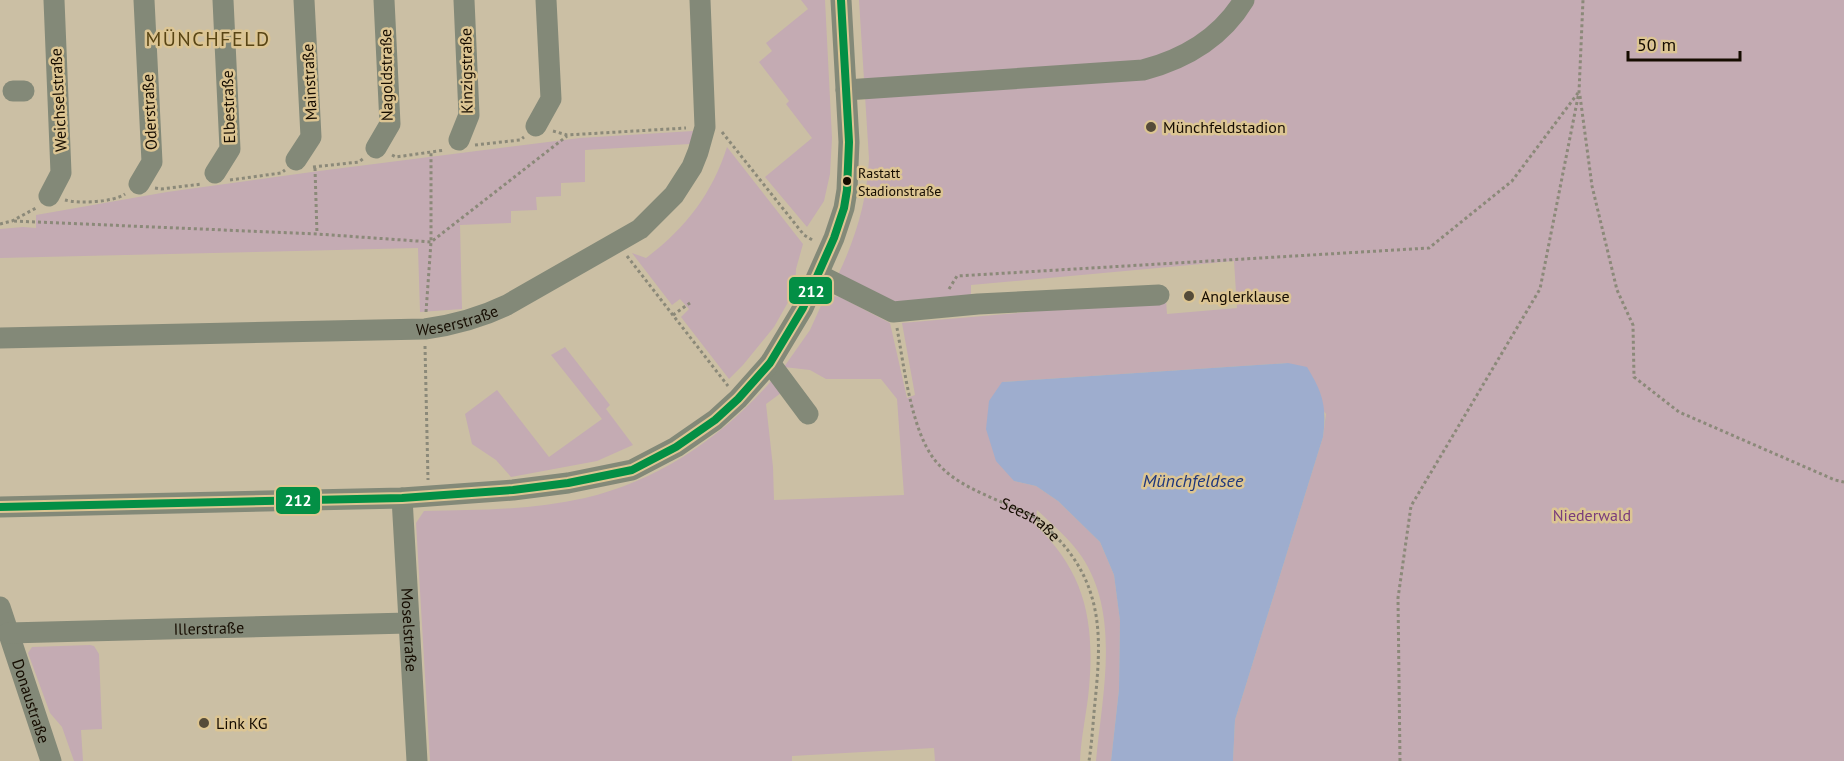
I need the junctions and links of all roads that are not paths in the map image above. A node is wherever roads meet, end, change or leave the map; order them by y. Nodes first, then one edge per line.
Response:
1 (54, 0) edge
2 (144, 0) edge
3 (223, 0) edge
4 (304, 0) edge
5 (384, 0) edge
6 (464, 0) edge
7 (546, 0) edge
8 (700, 0) edge
9 (841, 0) edge
10 (1244, 0) edge
11 (846, 90) junction
12 (536, 126) road end
13 (459, 140) road end
14 (376, 148) road end
15 (296, 160) road end
16 (215, 173) road end
17 (139, 183) road end
18 (49, 196) road end
19 (819, 275) junction
20 (1159, 295) dead end
21 (0, 338) edge
22 (770, 363) junction
23 (808, 414) dead end
24 (402, 498) junction
25 (0, 507) edge
26 (0, 607) edge
27 (409, 623) junction
28 (5, 630) edge
29 (51, 761) edge
30 (417, 761) edge

1 - 18 street, Weichselstraße
2 - 17 street, Oderstraße
3 - 16 street, Elbestraße
4 - 15 street, Mainstraße
5 - 14 street, Nagoldstraße
6 - 13 street, Kinzigstraße
7 - 12 street
8 - 21 street, Weserstraße
9 - 11 street
10 - 11 street
11 - 19 street
19 - 20 street
19 - 22 street
22 - 23 street
22 - 24 street
24 - 25 street
24 - 27 street, Moselstraße
26 - 28 street, Donaustraße
27 - 28 street, Illerstraße
27 - 30 street, Moselstraße
28 - 29 street, Donaustraße

